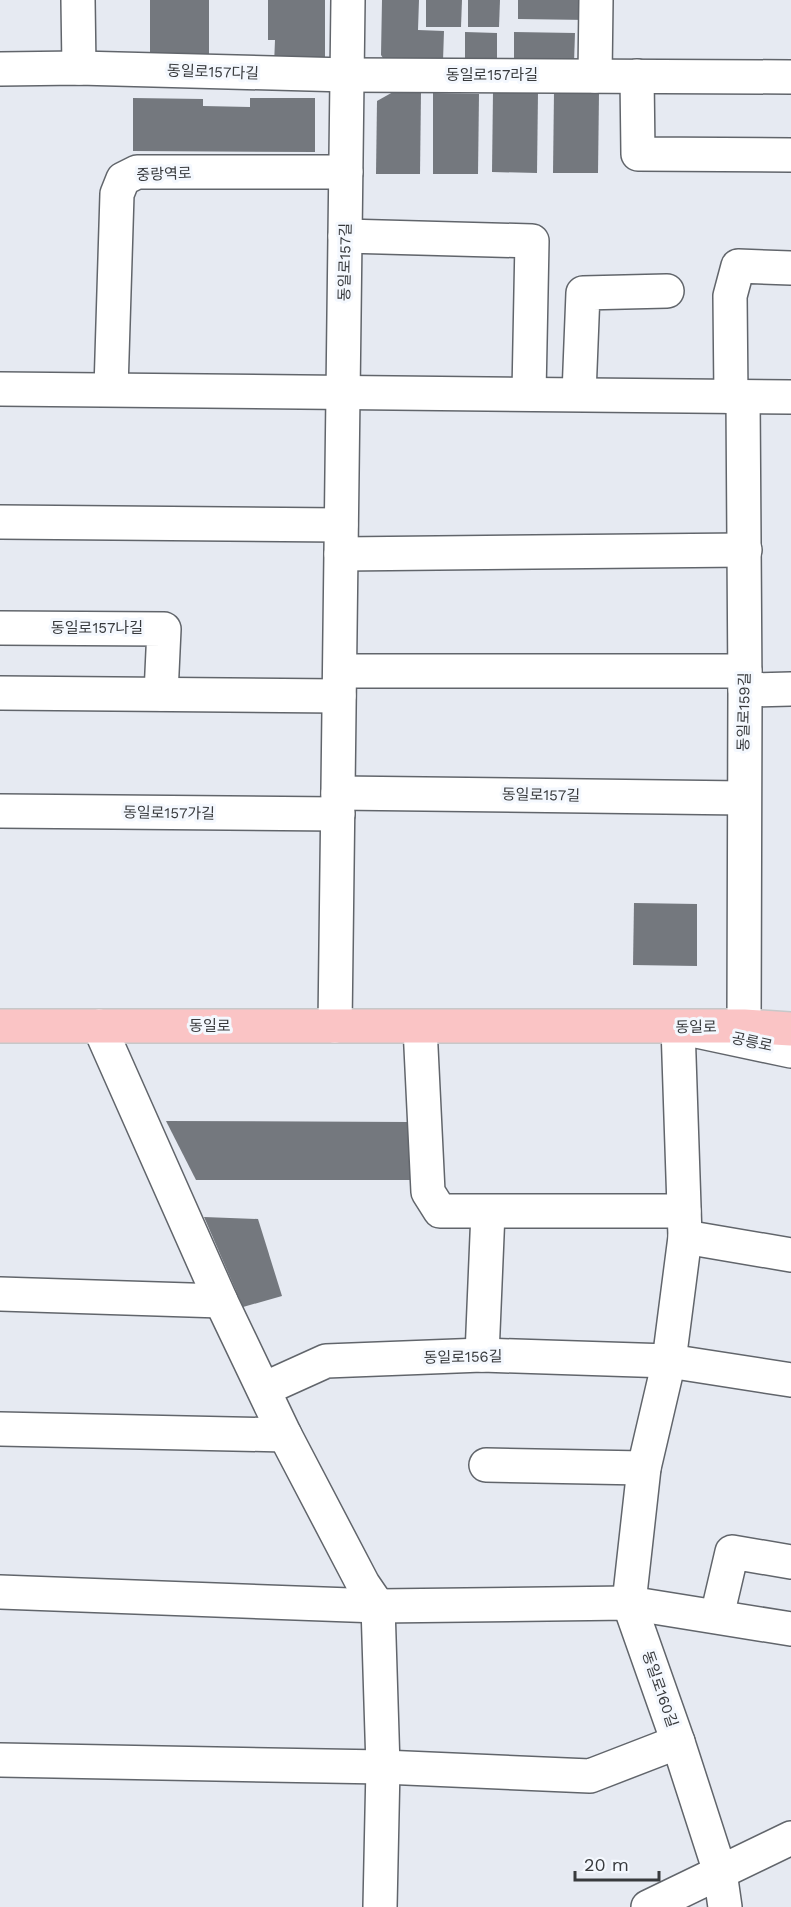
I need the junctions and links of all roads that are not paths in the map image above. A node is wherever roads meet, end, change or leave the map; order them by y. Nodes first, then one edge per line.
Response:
1 (78, 0) edge
2 (348, 0) edge
3 (597, 0) edge
4 (79, 68) junction
5 (0, 69) edge
6 (347, 75) junction
7 (595, 76) junction
8 (637, 76) junction
9 (791, 77) edge
10 (791, 155) edge
11 (346, 172) junction
12 (345, 236) junction
13 (791, 268) edge
14 (667, 291) dead end
15 (0, 389) edge
16 (111, 389) junction
17 (343, 393) junction
18 (529, 393) junction
19 (579, 394) junction
20 (737, 397) junction
21 (791, 397) edge
22 (0, 522) edge
23 (341, 539) junction
24 (745, 550) junction
25 (0, 628) edge
26 (745, 680) junction
27 (340, 683) junction
28 (791, 689) edge
29 (0, 693) edge
30 (161, 694) junction
31 (743, 798) junction
32 (338, 804) junction
33 (0, 811) edge
34 (0, 1026) edge
35 (99, 1026) junction
36 (335, 1026) junction
37 (744, 1026) junction
38 (420, 1027) junction
39 (678, 1027) junction
40 (791, 1029) edge
41 (791, 1050) edge
42 (488, 1212) junction
43 (684, 1224) junction
44 (791, 1255) edge
45 (0, 1294) edge
46 (221, 1301) junction
47 (482, 1355) junction
48 (669, 1361) junction
49 (791, 1380) edge
50 (264, 1389) junction
51 (0, 1429) edge
52 (285, 1435) junction
53 (486, 1465) dead end
54 (644, 1468) junction
55 (791, 1563) edge
56 (0, 1592) edge
57 (629, 1603) junction
58 (378, 1606) junction
59 (717, 1616) junction
60 (791, 1629) edge
61 (678, 1742) junction
62 (0, 1760) edge
63 (383, 1767) junction
64 (791, 1838) edge
65 (720, 1872) junction
66 (380, 1907) edge
67 (648, 1907) edge
68 (725, 1907) edge

1 - 4 street
2 - 6 street, 동일로157길
3 - 7 street
4 - 5 street, 동일로157다길
4 - 6 street, 동일로157다길
6 - 7 street, 동일로157라길
6 - 11 street, 동일로157길
7 - 8 street, 동일로157라길
8 - 9 street, 동일로157라길
8 - 10 street
11 - 12 street, 동일로157길
11 - 16 street, 중랑역로
12 - 17 street, 동일로157길
12 - 18 street
13 - 20 street
14 - 19 street
15 - 16 street
16 - 17 street
17 - 18 street
17 - 23 street, 동일로157길
18 - 19 street
19 - 20 street
20 - 21 street
20 - 24 street, 동일로159길
22 - 23 street
23 - 24 street
23 - 27 street, 동일로157길
24 - 26 street, 동일로159길
25 - 30 street, 동일로157나길
26 - 27 street
26 - 28 street
26 - 31 street, 동일로159길
27 - 30 street
27 - 32 street, 동일로157길
29 - 30 street
31 - 32 street, 동일로157길
31 - 37 street, 동일로159길
32 - 33 street, 동일로157가길
32 - 36 street, 동일로157길
34 - 35 main road, 동일로
35 - 36 main road, 동일로
35 - 46 street
36 - 38 main road, 동일로
37 - 39 main road, 동일로
37 - 40 main road, 동일로
38 - 39 main road, 동일로
38 - 42 street
39 - 41 street, 공릉로
39 - 43 street, 동일로160길
42 - 43 street
42 - 47 street
43 - 44 street
43 - 48 street, 동일로160길
45 - 46 street
46 - 50 street
47 - 48 street, 동일로156길
47 - 50 street, 동일로156길
48 - 49 street, 동일로156길
48 - 54 street, 동일로160길
50 - 52 street
51 - 52 street
52 - 58 street
53 - 54 street
54 - 57 street, 동일로160길
55 - 59 street
56 - 58 street
57 - 58 street
57 - 59 street
57 - 61 street, 동일로160길
58 - 63 street
59 - 60 street
61 - 63 street
61 - 65 street, 동일로160길
62 - 63 street
63 - 66 street
64 - 65 street
65 - 67 street
65 - 68 street, 동일로160길

